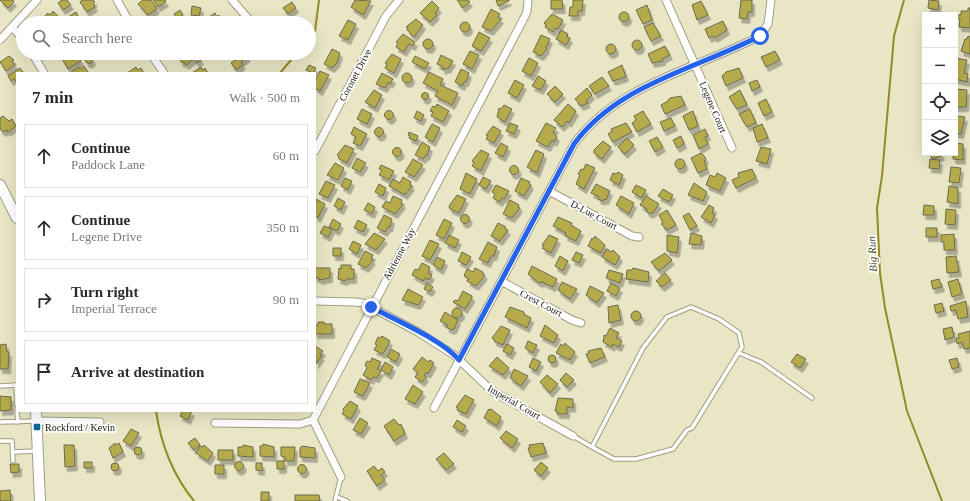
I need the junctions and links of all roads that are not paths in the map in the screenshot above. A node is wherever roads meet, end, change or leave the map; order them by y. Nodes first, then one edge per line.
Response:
1 (38, 0) edge
2 (117, 0) edge
3 (232, 0) edge
4 (399, 0) edge
5 (528, 0) edge
6 (666, 0) edge
7 (770, 0) edge
8 (23, 16) edge
9 (126, 16) edge
10 (246, 16) edge
11 (16, 23) edge
12 (12, 27) junction
13 (16, 31) edge
14 (0, 40) edge
15 (36, 60) edge
16 (155, 60) edge
17 (695, 65) junction
18 (43, 72) edge
19 (163, 72) edge
20 (732, 148) dead end
21 (316, 149) edge
22 (0, 185) edge
23 (549, 190) junction
24 (16, 216) edge
25 (639, 237) dead end
26 (501, 281) junction
27 (316, 301) edge
28 (371, 307) junction
29 (581, 323) dead end
30 (739, 353) junction
31 (459, 360) junction
32 (16, 385) edge
33 (0, 386) edge
34 (812, 398) dead end
35 (434, 408) dead end
36 (17, 412) edge
37 (36, 416) edge
38 (313, 420) junction
39 (0, 422) edge
40 (18, 422) junction
41 (100, 422) dead end
42 (215, 423) dead end
43 (573, 436) joint
44 (0, 441) edge
45 (592, 447) junction
46 (38, 451) junction
47 (12, 452) junction
48 (13, 461) dead end
49 (341, 477) joint
50 (337, 496) junction
51 (40, 501) edge
52 (335, 501) edge
53 (347, 501) edge

1 - 8 street
2 - 9 street
3 - 10 street
4 - 21 street, Coronet Drive
5 - 28 street, Adrienne Way
6 - 17 street, Legene Court
7 - 17 street
11 - 12 street
12 - 13 street
12 - 14 street
15 - 18 street
16 - 19 street
17 - 20 street, Legene Court
17 - 23 street
22 - 24 main road
23 - 25 street, D-Lue Court
23 - 26 street
26 - 29 street, Crest Court
26 - 31 street
27 - 28 street, Imperial Court
28 - 31 street, Imperial Court
28 - 38 street, Adrienne Way
30 - 34 lane
30 - 45 lane
30 - 45 lane
31 - 35 street
31 - 43 street, Imperial Court
32 - 33 lane
36 - 40 lane
37 - 40 lane
37 - 41 street
37 - 46 main road
38 - 42 street
38 - 49 street
39 - 40 lane
43 - 45 lane
44 - 47 lane
46 - 47 lane
46 - 51 main road
47 - 48 lane
49 - 50 lane
50 - 52 lane
50 - 53 lane

